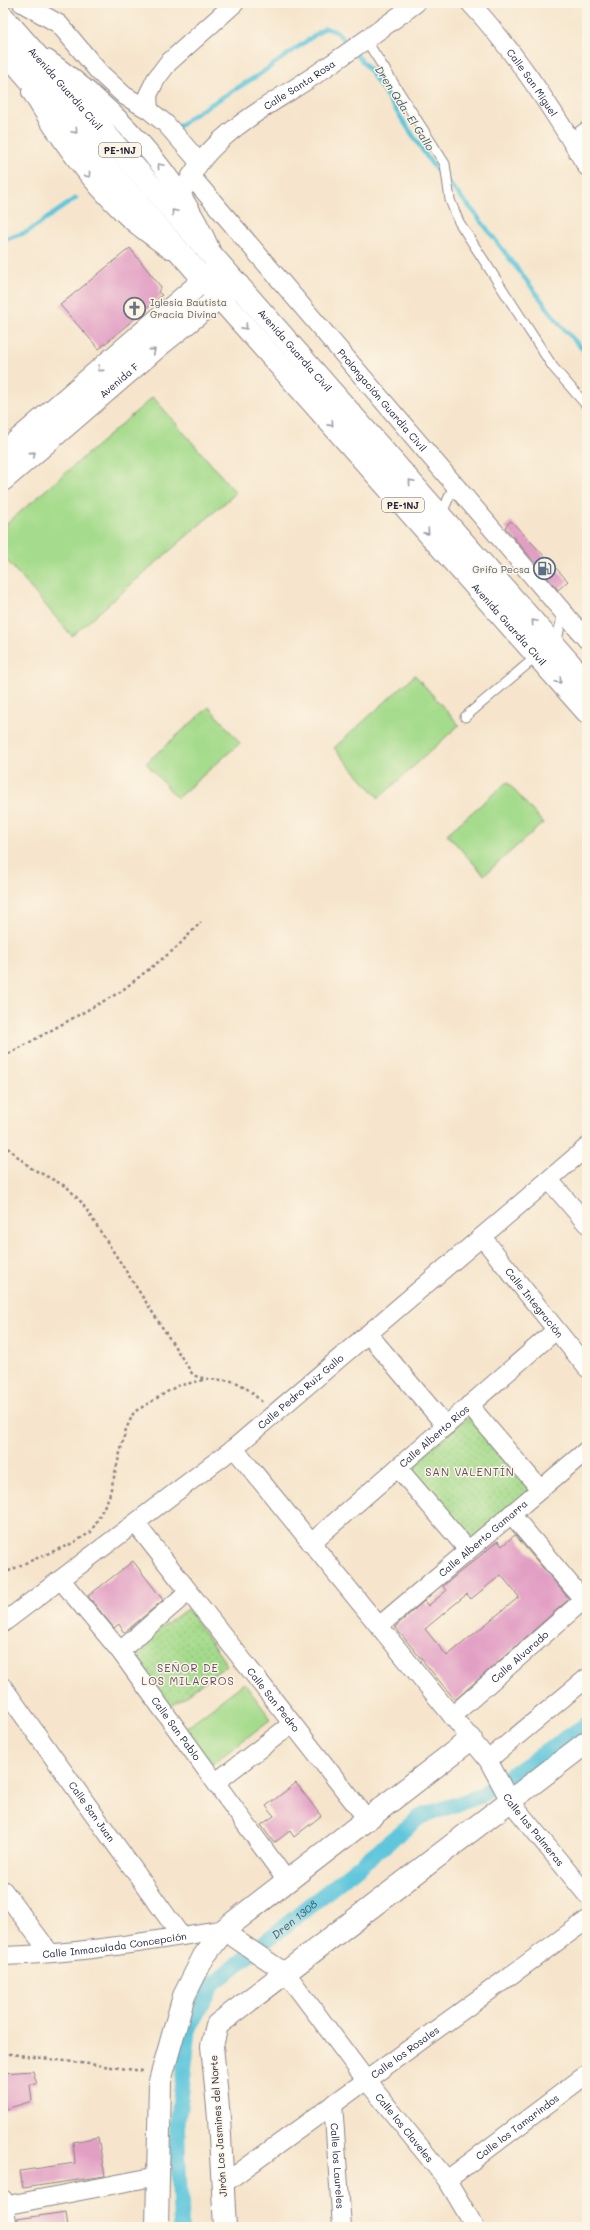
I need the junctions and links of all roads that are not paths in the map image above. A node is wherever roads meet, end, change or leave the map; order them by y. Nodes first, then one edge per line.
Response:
1 (235, 3) edge
2 (416, 3) edge
3 (470, 3) edge
4 (26, 4) edge
5 (4, 22) edge
6 (366, 40) junction
7 (15, 52) edge
8 (149, 110) junction
9 (587, 131) edge
10 (572, 142) junction
11 (587, 167) edge
12 (195, 169) junction
13 (181, 194) junction
14 (209, 269) junction
15 (237, 283) junction
16 (219, 297) junction
17 (587, 406) edge
18 (3, 453) edge
19 (3, 480) edge
20 (454, 485) junction
21 (441, 516) junction
22 (563, 612) junction
23 (587, 640) edge
24 (546, 651) junction
25 (587, 682) edge
26 (587, 712) edge
27 (465, 717) dead end
28 (587, 1147) edge
29 (549, 1180) junction
30 (587, 1224) edge
31 (482, 1237) junction
32 (556, 1330) junction
33 (369, 1335) junction
34 (587, 1368) edge
35 (469, 1405) junction
36 (446, 1426) junction
37 (234, 1448) junction
38 (587, 1450) edge
39 (398, 1468) junction
40 (540, 1490) junction
41 (511, 1514) junction
42 (136, 1524) junction
43 (311, 1543) junction
44 (468, 1550) junction
45 (61, 1580) junction
46 (188, 1592) junction
47 (586, 1600) edge
48 (3, 1623) edge
49 (378, 1626) junction
50 (120, 1651) junction
51 (587, 1678) edge
52 (3, 1687) edge
53 (452, 1716) junction
54 (292, 1724) junction
55 (471, 1739) junction
56 (587, 1742) edge
57 (488, 1760) junction
58 (216, 1782) junction
59 (510, 1801) junction
60 (367, 1819) junction
61 (287, 1881) junction
62 (3, 1890) edge
63 (587, 1896) edge
64 (587, 1920) edge
65 (225, 1929) junction
66 (181, 1936) junction
67 (50, 1953) junction
68 (3, 1956) edge
69 (286, 1973) junction
70 (587, 2074) edge
71 (366, 2080) junction
72 (333, 2104) junction
73 (158, 2176) junction
74 (447, 2180) junction
75 (222, 2185) junction
76 (3, 2204) edge
77 (8, 2227) edge
78 (157, 2227) edge
79 (225, 2227) edge
80 (342, 2227) edge
81 (474, 2227) edge

1 - 8 street
2 - 6 street, Calle Santa Rosa
3 - 10 street, Calle San Miguel
4 - 5 street
4 - 8 street, Prolongación Guardia Civil
5 - 7 main road, Avenida Guardia Civil / PE-1NJ
6 - 12 street, Calle Santa Rosa
6 - 17 lane
13 -> 7 street
7 - 14 main road, Avenida Guardia Civil / PE-1NJ
8 - 12 street, Prolongación Guardia Civil
9 - 10 street
10 - 11 street, Calle San Miguel
12 - 13 street
12 - 20 street, Prolongación Guardia Civil
14 -> 13 street
14 - 15 main road, Avenida Guardia Civil / PE-1NJ
14 - 16 main road, Avenida Guardia Civil / PE-1NJ
14 -> 18 main road, Avenida F
15 - 16 main road, Avenida F
21 -> 15 main road, Avenida Guardia Civil / PE-1NJ
19 -> 16 main road, Avenida F
16 -> 24 main road, Avenida Guardia Civil / PE-1NJ
20 - 21 lane
20 - 22 street, Prolongación Guardia Civil
24 -> 21 main road, Avenida Guardia Civil / PE-1NJ
22 - 23 street, Prolongación Guardia Civil
22 - 24 lane
24 - 25 main road, Avenida Guardia Civil / PE-1NJ
24 -> 26 main road, Avenida Guardia Civil / PE-1NJ
24 - 27 lane
28 - 29 street, Calle Pedro Ruiz Gallo
29 - 30 street
29 - 31 street, Calle Pedro Ruiz Gallo
31 - 32 street, Calle Integración
31 - 33 street, Calle Pedro Ruiz Gallo
32 - 34 street, Calle Integración
32 - 35 street, Calle Alberto Ríos
33 - 36 street
33 - 37 street, Calle Pedro Ruiz Gallo
35 - 36 street, Calle Alberto Ríos
35 - 40 street
36 - 39 street, Calle Alberto Ríos
37 - 42 street, Calle Pedro Ruiz Gallo
37 - 43 street, Calle las Palmeras
38 - 40 street, Calle Alberto Gamarra
39 - 43 street, Calle Alberto Ríos
39 - 44 street
40 - 41 street, Calle Alberto Gamarra
41 - 44 street, Calle Alberto Gamarra
41 - 47 street
42 - 45 street, Calle Pedro Ruiz Gallo
42 - 46 street, Calle San Pedro
43 - 49 street, Calle las Palmeras
44 - 49 street, Calle Alberto Gamarra
45 - 48 street, Calle Pedro Ruiz Gallo
45 - 50 street, Calle San Pablo
46 - 50 street
46 - 54 street, Calle San Pedro
47 - 53 street, Calle Alvarado
49 - 53 street, Calle las Palmeras
50 - 58 street, Calle San Pablo
51 - 57 street
52 - 66 street, Calle San Juan
53 - 55 street, Calle las Palmeras
54 - 58 street
54 - 60 street, Calle San Pedro
55 - 57 street, Calle las Palmeras
55 - 60 main road
56 - 59 main road
57 - 59 street, Calle las Palmeras
58 - 61 street, Calle San Pablo
59 - 63 street, Calle las Palmeras
59 - 69 main road
60 - 61 main road
61 - 65 main road
62 - 67 street
64 - 71 street, Calle los Rosales
65 - 66 street, Calle Inmaculada Concepción
65 - 69 street, Calle los Claveles
65 - 73 main road
66 - 67 street, Calle Inmaculada Concepción
67 - 68 street, Calle Inmaculada Concepción
69 - 71 street, Calle los Claveles
69 - 75 main road, Jirón Los Jasmines del Norte
70 - 74 street, Calle los Tamarindos
71 - 72 street, Calle los Rosales
71 - 74 street, Calle los Claveles
72 - 75 street, Calle los Rosales
72 - 80 street, Calle los Laureles
73 - 76 street
73 - 78 main road
74 - 81 street, Calle los Claveles
75 - 79 main road, Jirón Los Jasmines del Norte
76 - 77 street

